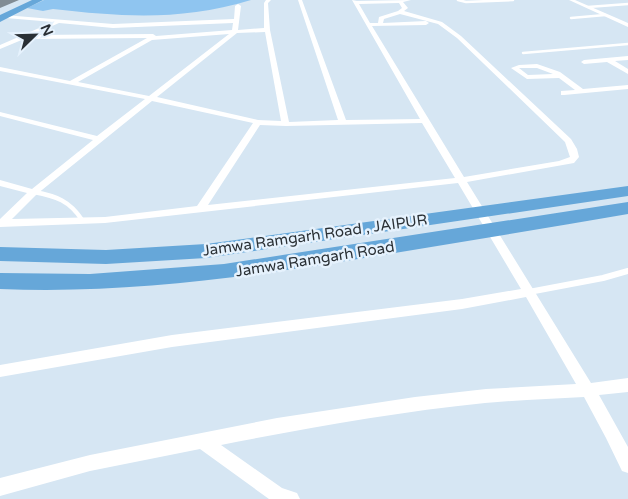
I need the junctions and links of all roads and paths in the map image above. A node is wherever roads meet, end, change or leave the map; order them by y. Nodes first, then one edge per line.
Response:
1 (30, 0) edge
2 (39, 0) edge
3 (269, 0) edge
4 (300, 0) edge
5 (409, 0) edge
6 (458, 0) edge
7 (513, 0) edge
8 (572, 0) edge
9 (400, 1) edge
10 (355, 2) edge
11 (628, 4) edge
12 (238, 6) dead end
13 (588, 7) junction
14 (400, 12) junction
15 (3, 14) edge
16 (605, 15) junction
17 (571, 18) dead end
18 (58, 21) junction
19 (236, 21) junction
20 (440, 23) junction
21 (380, 24) junction
22 (368, 25) junction
23 (628, 25) edge
24 (267, 30) junction
25 (235, 32) junction
26 (157, 36) junction
27 (23, 37) junction
28 (628, 44) edge
29 (0, 47) edge
30 (523, 53) dead end
31 (628, 58) edge
32 (609, 60) junction
33 (584, 62) dead end
34 (0, 69) edge
35 (628, 72) edge
36 (560, 76) junction
37 (71, 83) junction
38 (628, 87) edge
39 (581, 91) junction
40 (564, 92) dead end
41 (150, 98) junction
42 (0, 114) edge
43 (425, 121) junction
44 (258, 122) junction
45 (343, 123) junction
46 (286, 124) junction
47 (99, 139) junction
48 (461, 180) junction
49 (0, 183) edge
50 (34, 192) junction
51 (626, 197) edge
52 (200, 210) junction
53 (480, 212) junction
54 (82, 220) junction
55 (1, 223) edge
56 (492, 231) junction
57 (263, 243) junction
58 (0, 254) edge
59 (269, 266) junction
60 (628, 271) edge
61 (0, 281) edge
62 (529, 292) junction
63 (0, 371) edge
64 (628, 385) edge
65 (587, 390) junction
66 (203, 442) junction
67 (628, 465) edge
68 (0, 487) edge
69 (291, 499) edge

1 - 15 highway
2 - 15 highway
3 - 24 street
4 - 45 street
5 - 9 street
6 - 7 lane
8 - 13 street
9 - 10 street
9 - 14 street
10 - 22 street
11 - 13 lane
12 - 19 street
13 - 16 street
14 - 20 street
14 - 21 street
15 - 18 street
16 - 17 lane
16 - 23 street
18 - 19 street
18 - 27 street
19 - 25 street
20 - 21 street
20 - 48 street
21 - 22 street
22 - 43 street
24 - 25 street
24 - 46 street
25 - 26 street
25 - 41 street
26 - 27 street
26 - 37 street
27 - 29 street
28 - 30 lane
31 - 32 street
32 - 33 street
32 - 35 street
34 - 37 street
36 - 36 street
36 - 39 street
37 - 41 street
38 - 39 street
39 - 40 street
41 - 44 street
41 - 47 street
42 - 47 street
43 - 45 street
43 - 48 street
44 - 46 street
44 - 52 street
45 - 46 street
47 - 50 street
48 - 52 street
48 - 53 street
49 - 50 street
50 - 54 lane
50 - 55 street
51 - 53 highway, Jamwa Ramgarh Road , JAIPUR
51 - 56 highway, Jamwa Ramgarh Road
52 - 54 street
53 - 56 street
53 - 57 highway, Jamwa Ramgarh Road , JAIPUR
54 - 55 street
56 - 59 highway, Jamwa Ramgarh Road
56 - 62 street
57 - 58 highway, Jamwa Ramgarh Road , JAIPUR
57 - 59 highway
59 - 61 highway, Jamwa Ramgarh Road
60 - 62 lane
62 - 63 street
62 - 65 street
64 - 65 street
65 - 66 street
65 - 67 street
66 - 68 street
66 - 69 street

